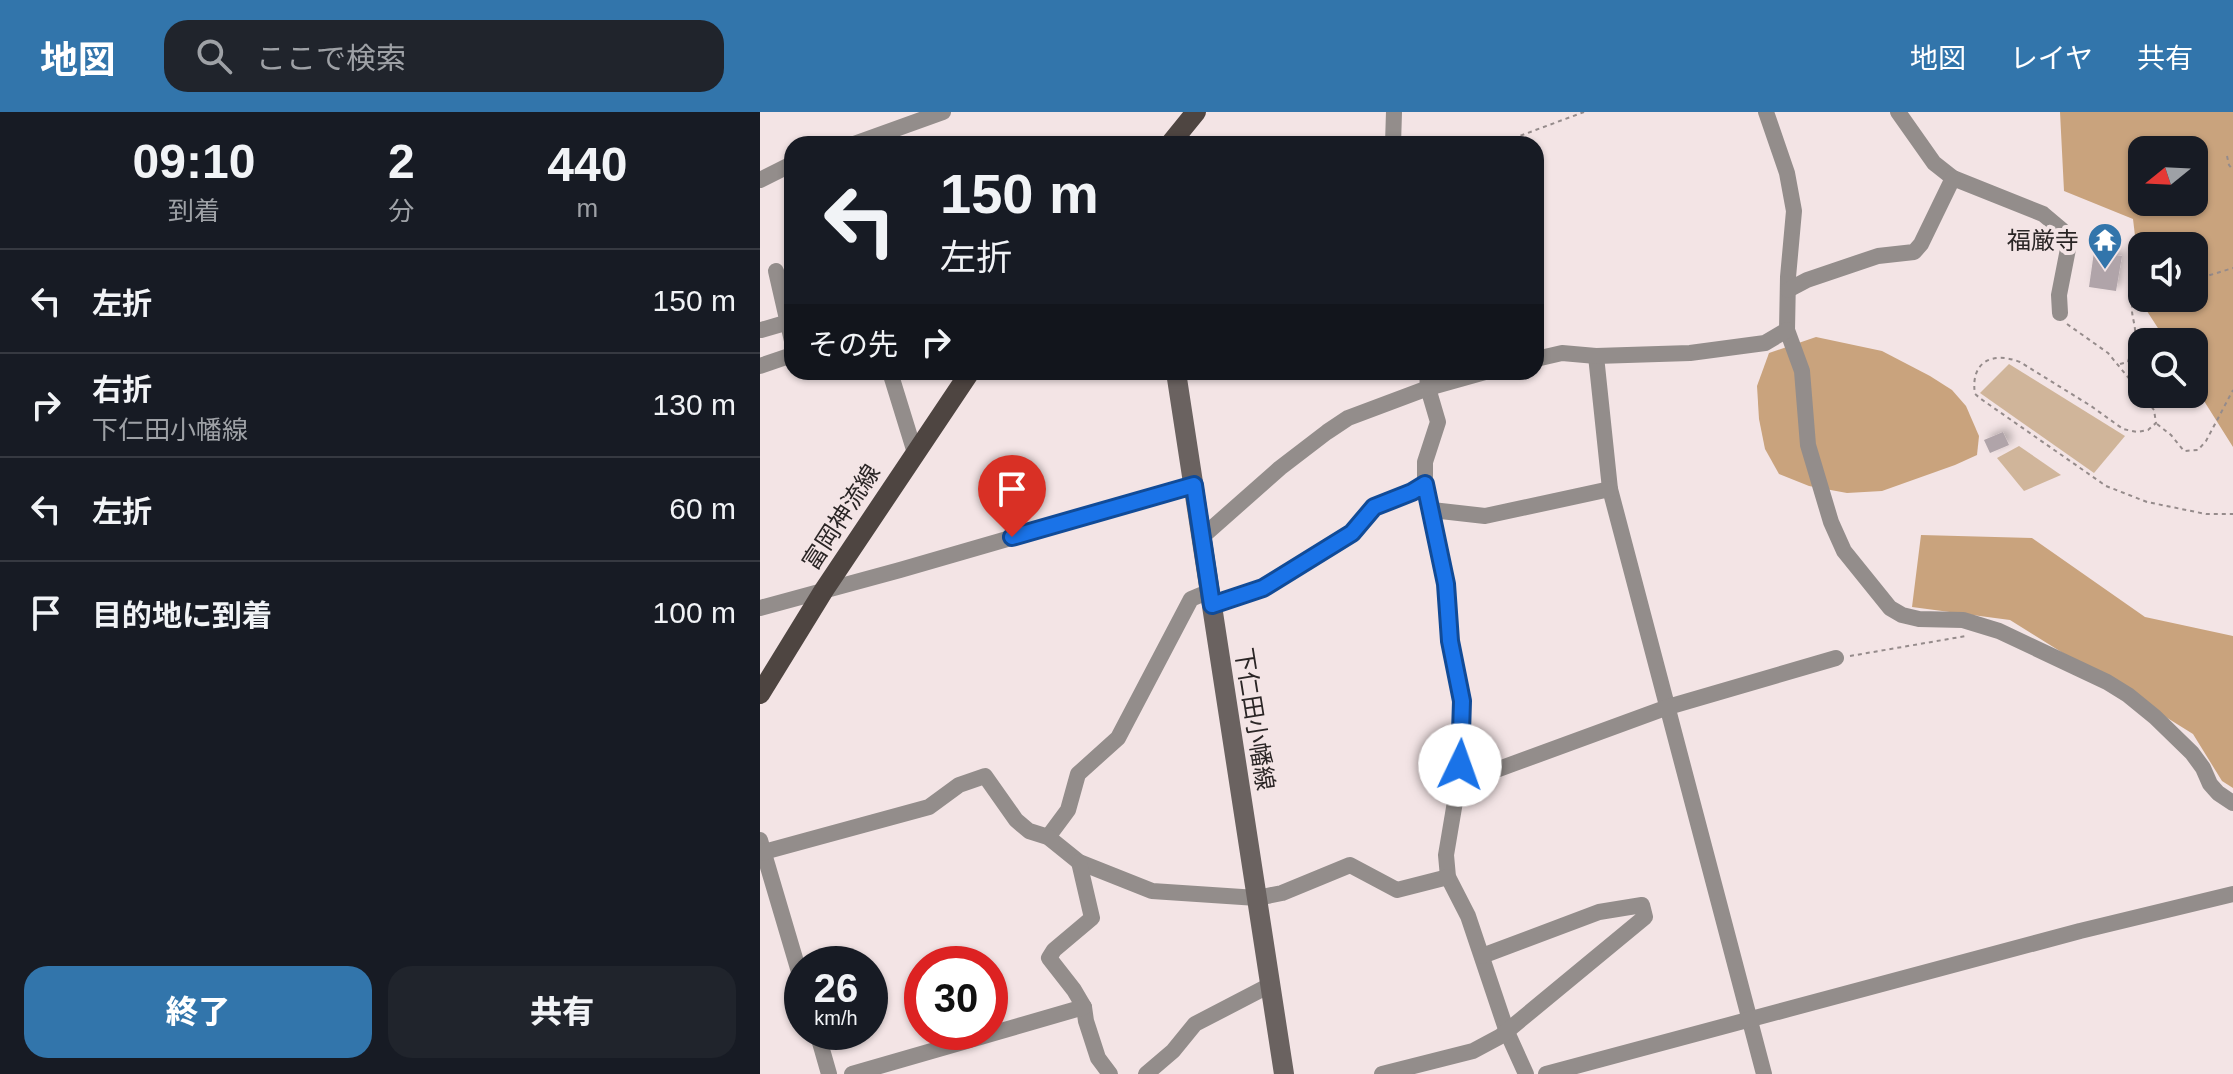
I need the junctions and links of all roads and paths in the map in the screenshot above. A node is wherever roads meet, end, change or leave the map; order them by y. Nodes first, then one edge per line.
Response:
1 (943, 112) edge
2 (1196, 112) edge
3 (1394, 112) edge
4 (1584, 112) edge
5 (1766, 112) edge
6 (1898, 112) edge
7 (876, 136) edge
8 (1176, 136) edge
9 (1393, 136) edge
10 (1523, 136) edge
11 (2227, 156) dead end
12 (784, 168) edge
13 (2233, 170) edge
14 (1953, 178) junction
15 (760, 180) edge
16 (2233, 268) edge
17 (776, 271) dead end
18 (2208, 276) edge
19 (1788, 290) junction
20 (784, 302) edge
21 (2132, 312) edge
22 (2060, 313) joint
23 (784, 323) edge
24 (761, 330) edge
25 (1787, 330) junction
26 (1596, 356) junction
27 (1544, 357) edge
28 (784, 358) edge
29 (2119, 364) junction
30 (760, 366) edge
31 (2128, 376) edge
32 (892, 380) edge
33 (965, 380) edge
34 (1177, 380) edge
35 (1428, 380) edge
36 (2233, 390) edge
37 (2152, 408) edge
38 (2156, 423) junction
39 (915, 453) junction
40 (1425, 484) junction
41 (1194, 485) junction
42 (1610, 489) junction
43 (1432, 510) junction
44 (2233, 514) edge
45 (1202, 537) junction
46 (824, 590) junction
47 (1211, 598) junction
48 (760, 608) edge
49 (1985, 628) junction
50 (1836, 658) joint
51 (760, 694) edge
52 (1668, 707) junction
53 (1458, 784) junction
54 (2233, 803) edge
55 (1048, 837) junction
56 (761, 849) edge
57 (1079, 862) junction
58 (1448, 877) junction
59 (2233, 894) edge
60 (1257, 898) junction
61 (791, 946) edge
62 (1482, 956) junction
63 (1270, 985) junction
64 (1084, 1007) junction
65 (1749, 1020) junction
66 (1507, 1032) junction
67 (822, 1050) edge
68 (829, 1074) edge
69 (852, 1074) edge
70 (1110, 1074) edge
71 (1146, 1074) edge
72 (1284, 1074) edge
73 (1382, 1074) edge
74 (1526, 1074) edge
75 (1546, 1074) edge
76 (1764, 1074) edge

1 - 7 street
2 - 8 main road
3 - 9 street
4 - 10 path
5 - 19 street
6 - 14 street
11 - 13 path
12 - 15 street
14 - 19 street
14 - 22 street
16 - 18 path
17 - 20 street
19 - 25 street
21 - 29 path
22 - 29 path
23 - 24 street
25 - 26 street
25 - 49 street
26 - 27 street
26 - 42 street
28 - 30 street
29 - 31 path
32 - 39 street
33 - 39 main road, 富岡神流線
34 - 41 main road, 下仁田小幡線
35 - 40 street
35 - 45 street
36 - 38 path
37 - 38 path
38 - 44 path
39 - 46 main road, 富岡神流線
40 - 43 street
40 - 47 street
41 - 45 main road, 下仁田小幡線
41 - 46 street
42 - 43 street
42 - 52 street
43 - 53 street
45 - 47 main road, 下仁田小幡線
46 - 48 street
46 - 51 main road, 富岡神流線
47 - 55 street
47 - 60 main road, 下仁田小幡線
49 - 50 path
49 - 54 street
50 - 52 street
52 - 53 street
52 - 65 street
53 - 58 street
55 - 56 street
55 - 57 street
56 - 61 street
57 - 60 street
57 - 64 street
58 - 60 street
58 - 62 street
59 - 65 street
60 - 63 main road, 下仁田小幡線
62 - 66 street
62 - 66 street
63 - 71 street
63 - 72 main road, 下仁田小幡線
64 - 69 street
64 - 70 street
65 - 75 street
65 - 76 street
66 - 73 street
66 - 74 street
67 - 68 street

